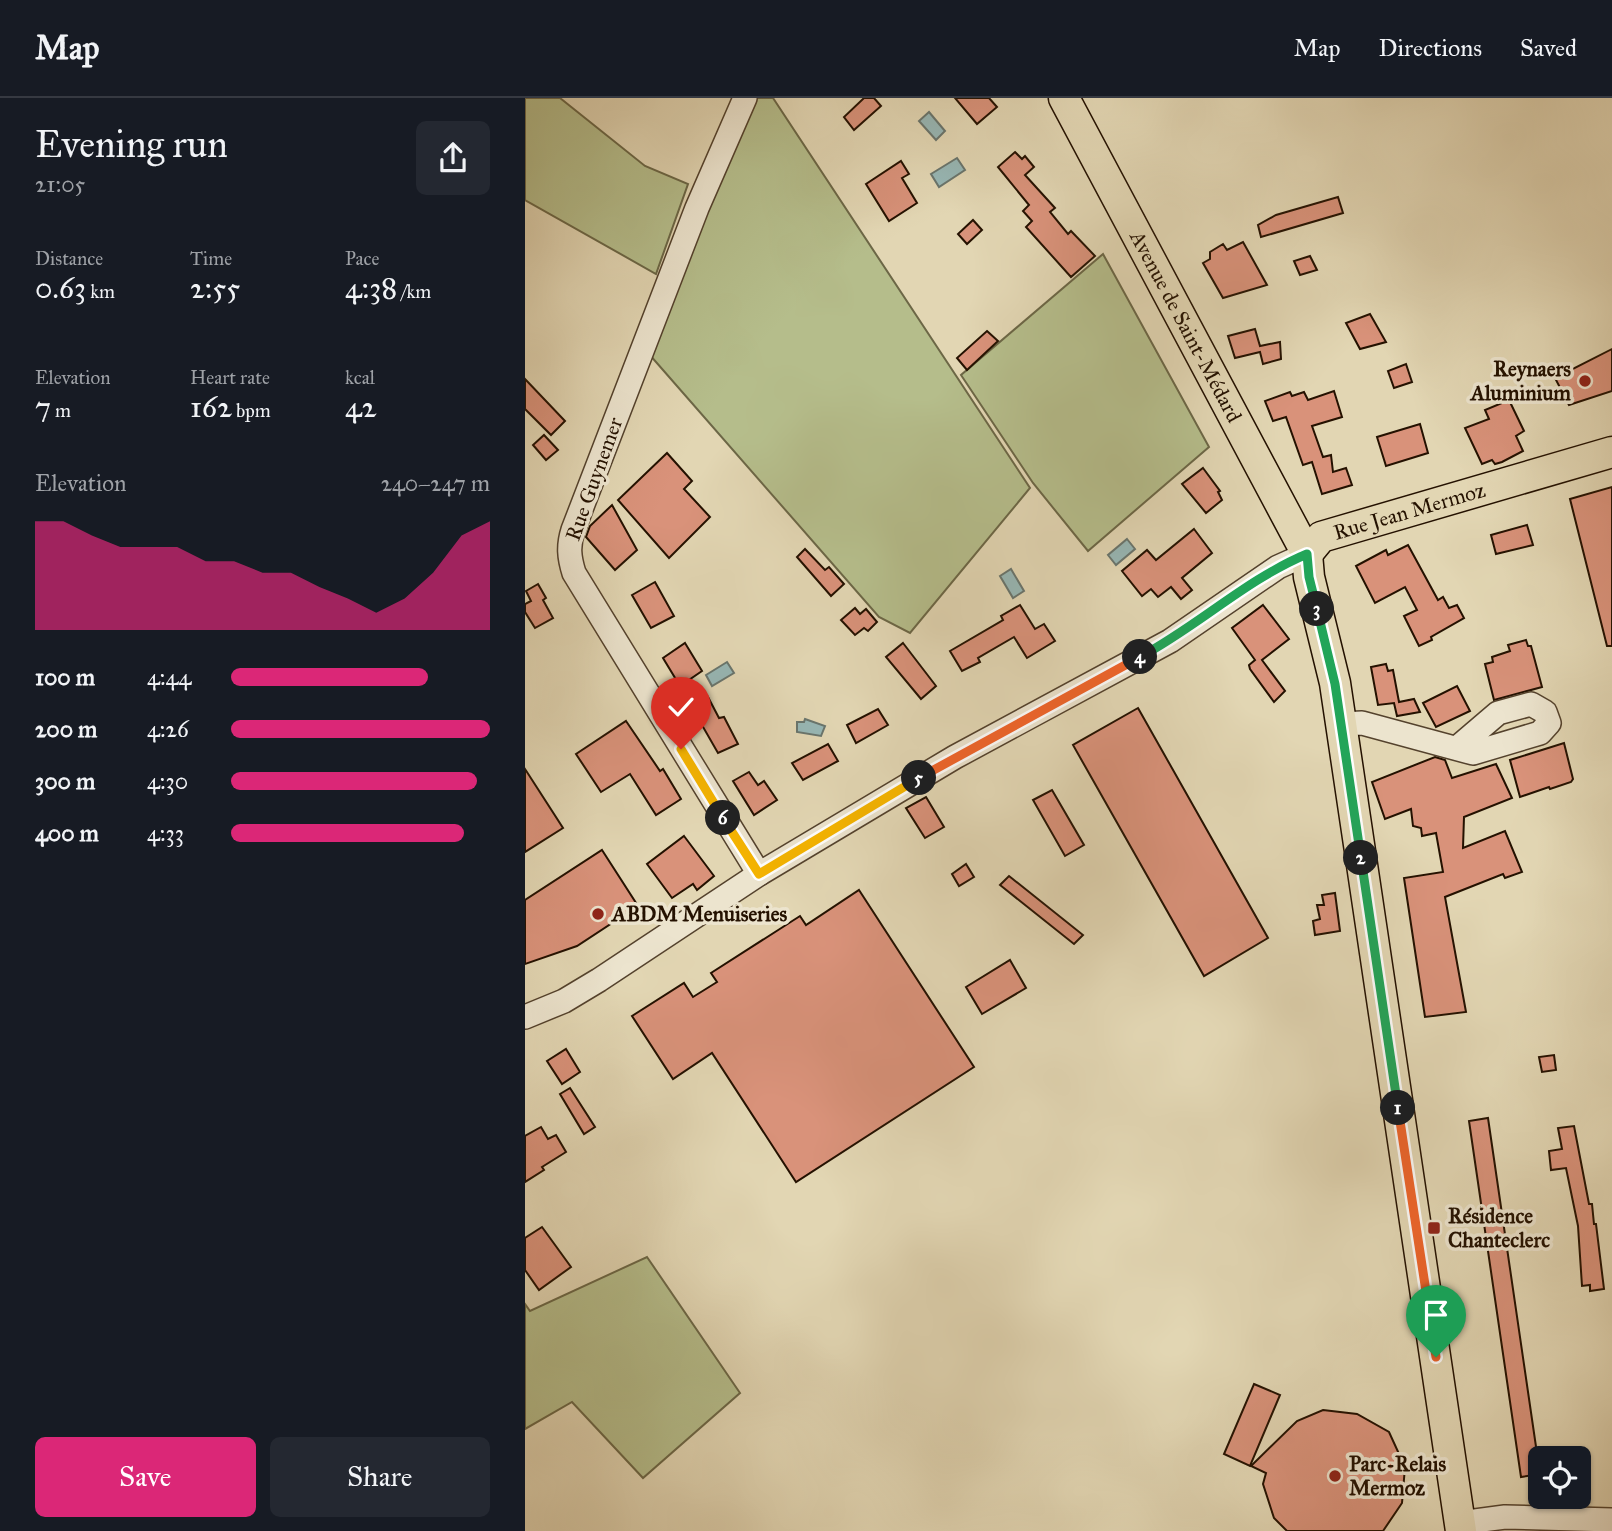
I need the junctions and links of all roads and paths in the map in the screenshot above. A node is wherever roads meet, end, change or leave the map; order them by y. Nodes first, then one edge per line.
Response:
1 (745, 98) edge
2 (1064, 98) edge
3 (1612, 452) edge
4 (1307, 554) junction
5 (1341, 724) junction
6 (1457, 748) dead end
7 (759, 874) junction
8 (578, 993) junction
9 (525, 1000) edge
10 (525, 1017) edge
11 (1612, 1520) edge
12 (1461, 1527) edge

1 - 7 street, Rue Guynemer
2 - 4 main road, Avenue de Saint-Médard
3 - 4 main road, Rue Jean Mermoz
4 - 5 main road
4 - 7 street, Rue Jean Mermoz
5 - 6 street
5 - 12 main road
7 - 8 street, Rue Jean Mermoz
8 - 9 street, Rue Jean Mermoz
8 - 10 street, Rue Jean Mermoz
11 - 12 street

